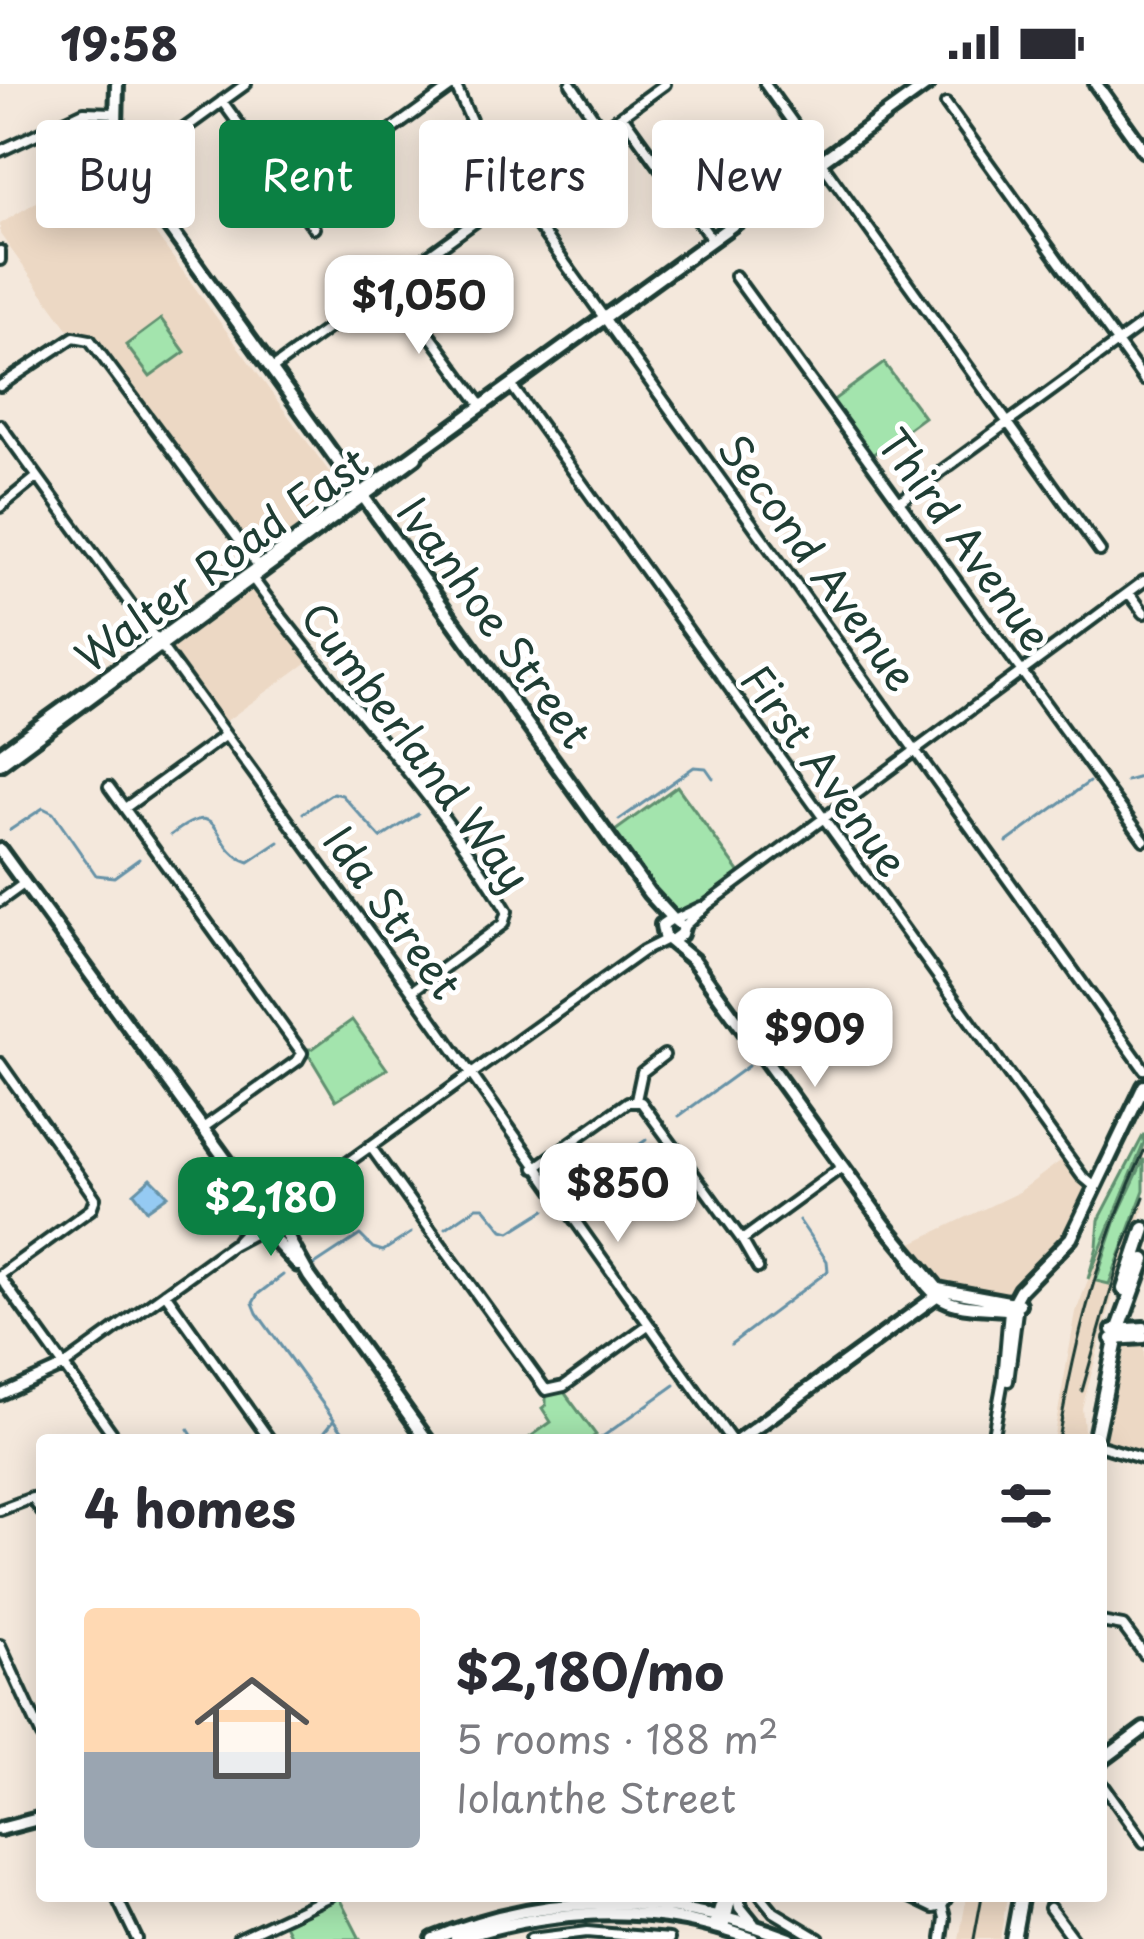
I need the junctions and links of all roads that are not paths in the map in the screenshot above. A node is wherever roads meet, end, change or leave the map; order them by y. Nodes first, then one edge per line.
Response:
1 (117, 84) edge
2 (246, 84) edge
3 (455, 84) edge
4 (571, 84) edge
5 (665, 84) edge
6 (765, 84) edge
7 (928, 84) edge
8 (1096, 84) edge
9 (222, 101) junction
10 (946, 104) dead end
11 (114, 113) junction
12 (622, 115) junction
13 (236, 120) edge
14 (469, 120) edge
15 (595, 120) edge
16 (615, 120) edge
17 (792, 120) edge
18 (195, 121) edge
19 (395, 127) edge
20 (2, 147) edge
21 (1144, 151) edge
22 (824, 159) edge
23 (824, 163) edge
24 (466, 228) edge
25 (539, 228) edge
26 (730, 228) edge
27 (712, 241) junction
28 (735, 276) dead end
29 (391, 282) junction
30 (604, 319) junction
31 (1144, 323) edge
32 (1118, 342) junction
33 (271, 370) junction
34 (1144, 380) edge
35 (511, 385) junction
36 (0, 386) edge
37 (482, 406) junction
38 (1008, 423) junction
39 (0, 425) edge
40 (38, 477) junction
41 (361, 496) junction
42 (899, 502) junction
43 (0, 507) edge
44 (1100, 551) dead end
45 (255, 571) junction
46 (1144, 581) edge
47 (1129, 592) junction
48 (1144, 613) edge
49 (159, 641) junction
50 (1022, 671) junction
51 (224, 736) junction
52 (915, 751) junction
53 (0, 754) edge
54 (0, 764) edge
55 (109, 787) dead end
56 (125, 808) junction
57 (821, 820) junction
58 (1144, 840) edge
59 (0, 850) edge
60 (25, 884) junction
61 (0, 901) edge
62 (672, 929) junction
63 (412, 992) junction
64 (664, 1055) dead end
65 (0, 1063) edge
66 (1144, 1070) edge
67 (471, 1073) junction
68 (1144, 1087) edge
69 (636, 1100) junction
70 (203, 1129) junction
71 (370, 1146) junction
72 (842, 1167) junction
73 (536, 1168) junction
74 (1095, 1186) junction
75 (267, 1219) junction
76 (1144, 1229) edge
77 (742, 1240) junction
78 (1144, 1261) edge
79 (758, 1268) dead end
80 (0, 1276) edge
81 (165, 1293) junction
82 (939, 1294) junction
83 (1015, 1307) junction
84 (648, 1325) junction
85 (1144, 1333) edge
86 (1115, 1335) junction
87 (64, 1366) junction
88 (0, 1395) edge
89 (113, 1434) edge
90 (266, 1434) edge
91 (423, 1434) edge
92 (730, 1434) edge
93 (743, 1434) edge
94 (995, 1434) edge
95 (1099, 1434) edge
96 (1107, 1446) edge
97 (1144, 1459) edge
98 (36, 1504) edge
99 (0, 1510) edge
100 (1107, 1623) edge
101 (0, 1645) edge
102 (1144, 1654) edge
103 (36, 1700) edge
104 (27, 1704) junction
105 (36, 1723) edge
106 (1144, 1730) edge
107 (1107, 1757) edge
108 (1107, 1790) edge
109 (36, 1820) edge
110 (0, 1829) edge
111 (1144, 1842) edge
112 (119, 1902) edge
113 (317, 1902) edge
114 (728, 1902) edge
115 (736, 1902) edge
116 (766, 1902) edge
117 (919, 1902) edge
118 (944, 1902) edge
119 (1020, 1902) edge
120 (942, 1906) junction
121 (1050, 1908) dead end
122 (720, 1922) junction
123 (754, 1924) junction
124 (136, 1939) edge
125 (238, 1939) edge
126 (433, 1939) edge
127 (456, 1939) edge
128 (531, 1939) edge
129 (669, 1939) edge
130 (752, 1939) edge
131 (790, 1939) edge
132 (819, 1939) edge
133 (942, 1939) edge
134 (1013, 1939) edge
135 (1072, 1939) edge

1 - 11 street, Ivanhoe Street
2 - 9 street
3 - 14 street, Second Avenue
3 - 19 street
4 - 15 street
5 - 12 street
6 - 17 street
7 - 22 street, Walter Road East
8 - 21 street
9 - 13 street
9 - 18 street
10 - 32 street
11 - 20 street
11 - 33 street, Ivanhoe Street
12 - 16 street
12 - 27 street
23 - 38 street
24 - 29 street
25 - 30 street, Second Avenue
26 - 27 street, Walter Road East
27 - 30 street, Walter Road East
28 - 42 street, Third Avenue
29 - 33 street
29 - 37 street
30 - 35 street, Walter Road East
30 - 52 street, Second Avenue
31 - 32 street
32 - 34 street
32 - 38 street
33 - 41 street, Ivanhoe Street
35 - 37 street, Walter Road East
35 - 57 street, First Avenue
36 - 45 street
37 - 41 street, Walter Road East
38 - 42 street
38 - 44 street
39 - 40 street, Ida Street
40 - 43 street
40 - 49 street, Ida Street
41 - 45 street, Walter Road East
41 - 62 street, Ivanhoe Street
42 - 50 street, Third Avenue
45 - 49 street, Walter Road East
45 - 63 street, Cumberland Way
46 - 47 street
47 - 48 street
47 - 50 street
49 - 51 street, Ida Street
49 - 53 street, Walter Road East
49 - 54 street, Walter Road East
50 - 52 street
50 - 58 street, Third Avenue
51 - 56 street
51 - 63 street, Ida Street
52 - 57 street
52 - 66 street, Second Avenue
55 - 56 street
56 - 70 street
57 - 62 street
57 - 74 street, First Avenue
59 - 60 street
60 - 61 street
60 - 70 street
62 - 67 street
62 - 72 street, Ivanhoe Street
63 - 67 street, Ida Street
64 - 69 street
65 - 80 street
67 - 71 street
67 - 73 street, Ida Street
68 - 74 street
69 - 73 street
69 - 77 street
70 - 75 street
71 - 75 street
71 - 84 street
72 - 77 street
72 - 82 street, Ivanhoe Street
73 - 84 street, Ida Street
74 - 83 street
75 - 81 street
75 - 91 street
76 - 86 highway
77 - 79 street
78 - 86 highway
80 - 87 street
81 - 87 street
81 - 90 street
82 - 83 street
82 - 93 street
83 - 94 street
84 - 92 street, Ida Street
85 - 86 street
86 - 95 highway
87 - 88 street
87 - 89 street
96 - 97 street
98 - 99 street
100 - 102 street
101 - 104 street
103 - 104 street
104 - 105 street
106 - 107 street
108 - 111 street
109 - 110 street
112 - 124 street
113 - 125 street
114 - 122 street
115 - 123 street
116 - 132 street
117 - 120 street
118 - 120 street
119 - 134 highway
120 - 133 street
121 - 135 street
122 - 123 street
122 - 126 street
122 - 127 street
122 - 130 street
123 - 131 street
128 - 129 street

